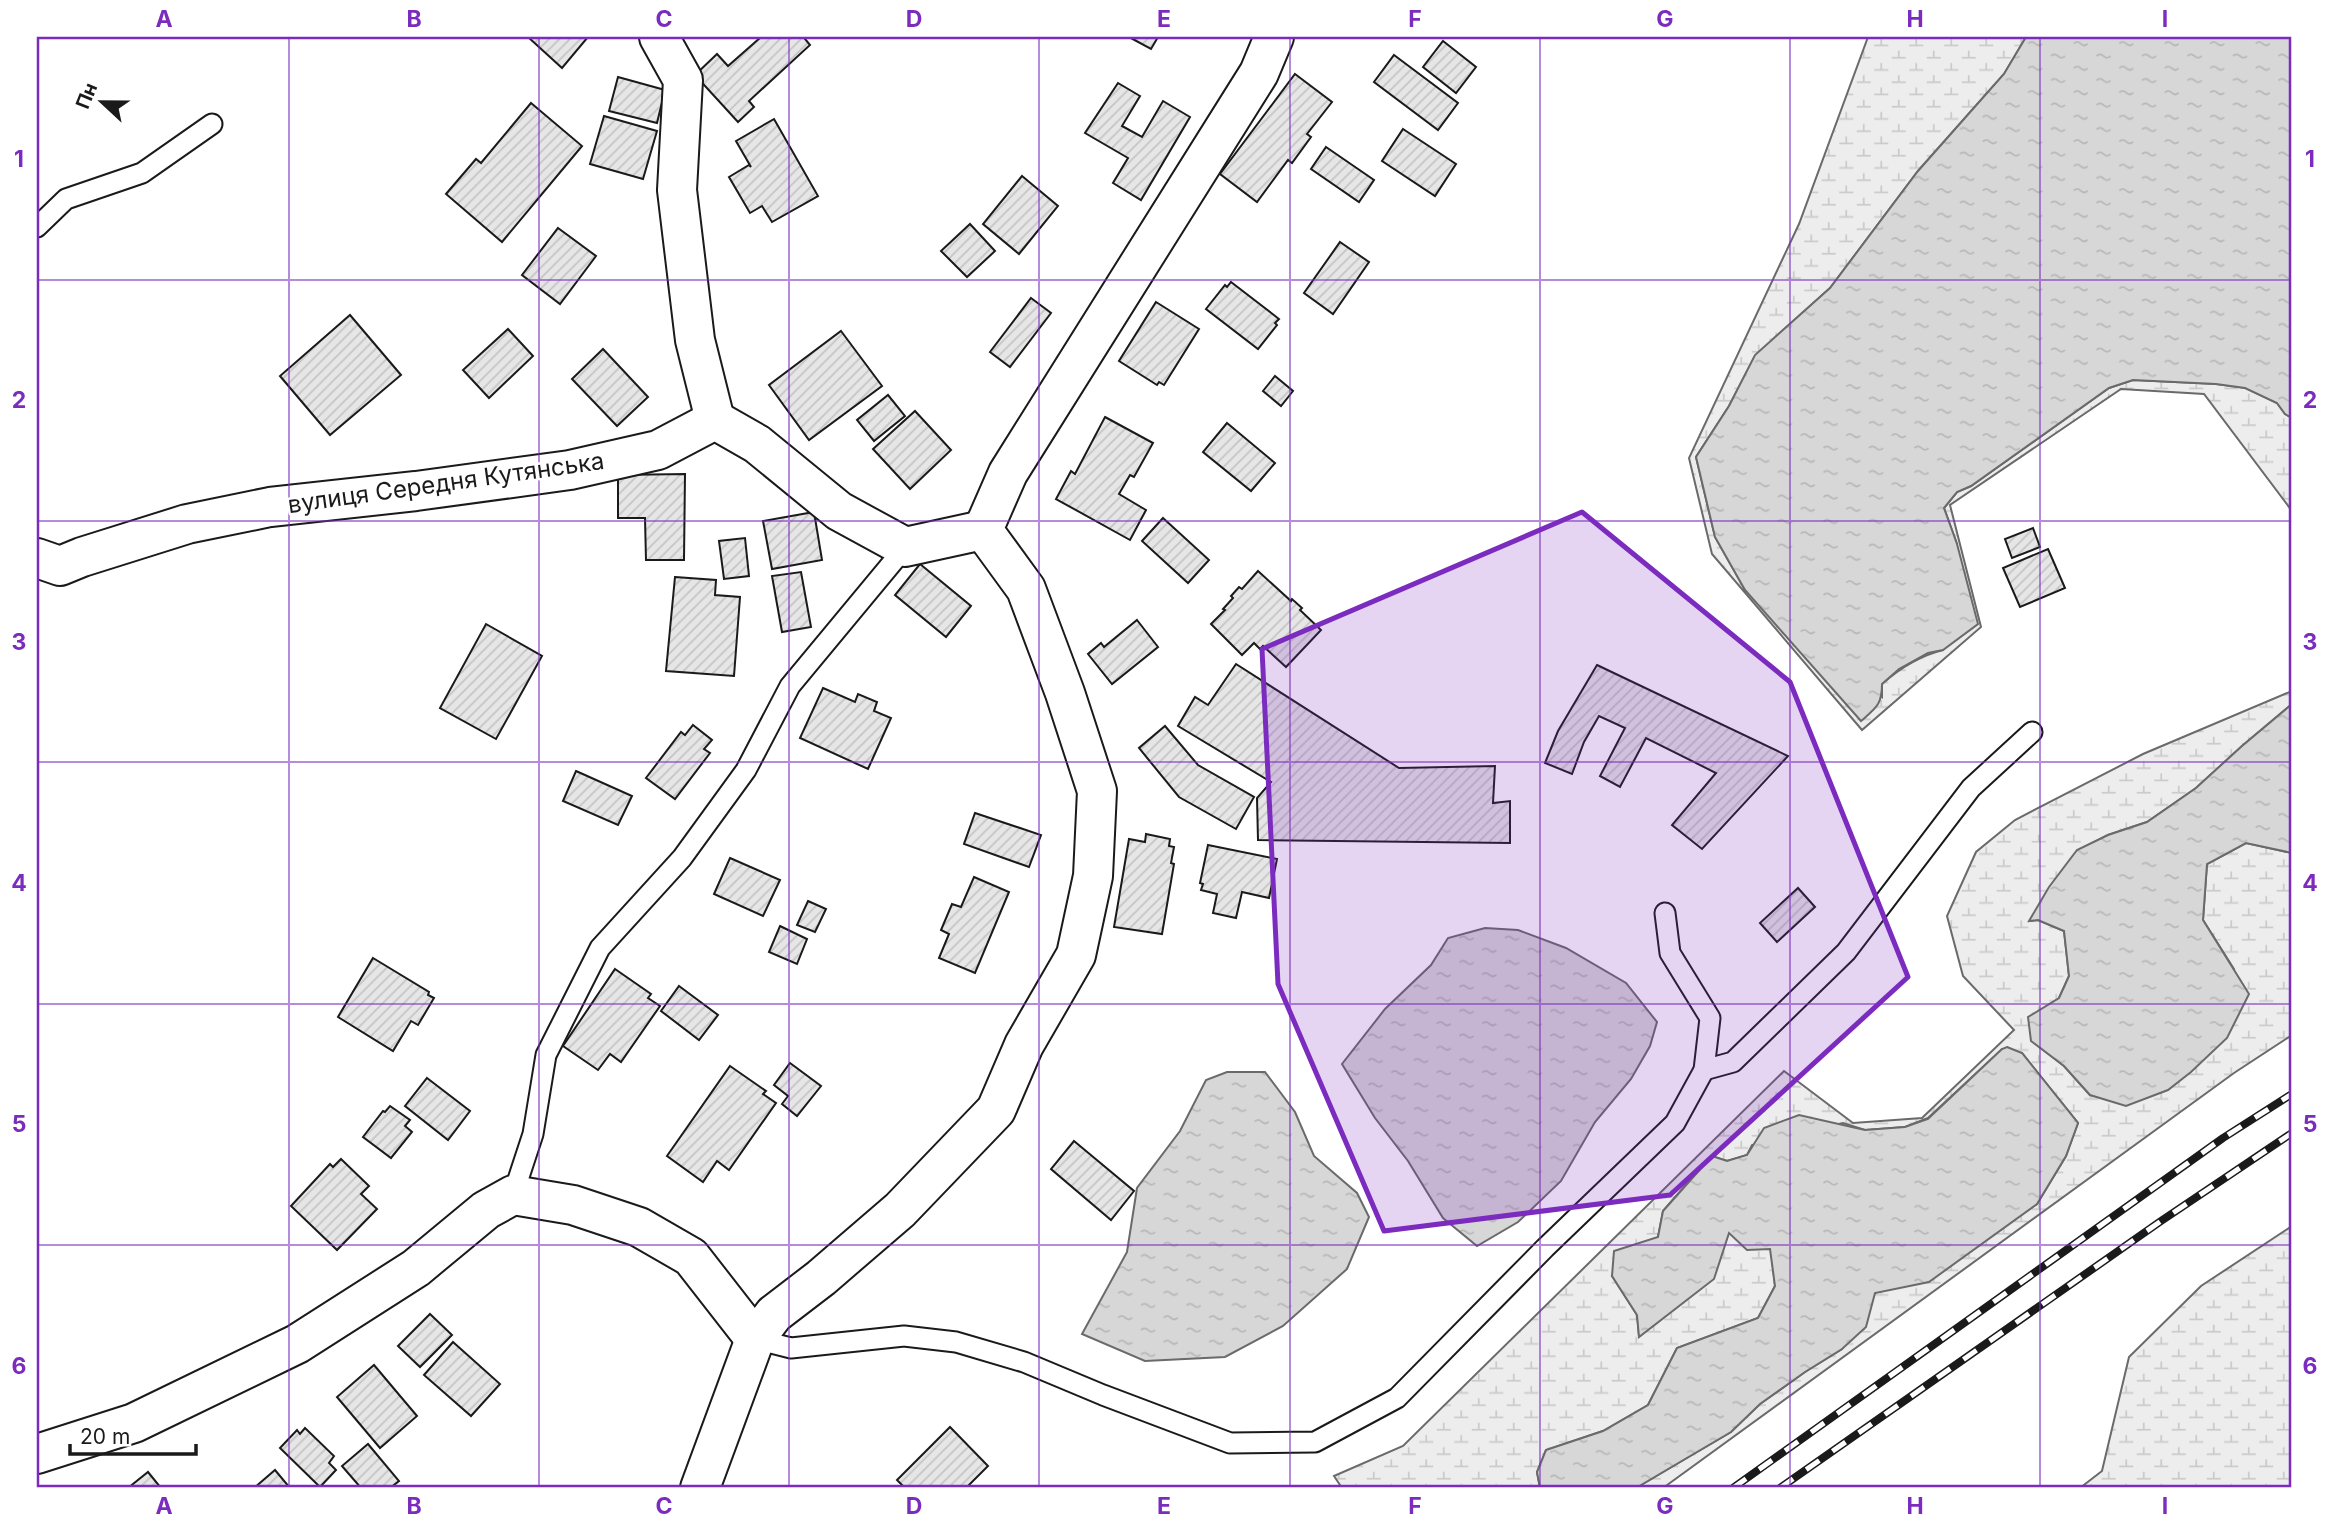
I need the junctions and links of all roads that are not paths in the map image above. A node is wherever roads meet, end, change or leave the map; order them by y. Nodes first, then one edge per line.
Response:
1 (659, 37) edge
2 (1274, 37) edge
3 (212, 124) dead end
4 (37, 227) edge
5 (715, 420) junction
6 (983, 530) junction
7 (906, 546) junction
8 (37, 558) edge
9 (2032, 732) dead end
10 (1665, 913) dead end
11 (1704, 1070) junction
12 (513, 1195) junction
13 (755, 1339) junction
14 (37, 1454) edge
15 (700, 1488) edge

1 - 5 street
2 - 6 street
3 - 4 lane
5 - 7 street
5 - 8 street, вулиця Середня Кутянська
6 - 7 street
6 - 13 street
7 - 12 lane
9 - 11 lane
10 - 11 lane
11 - 13 lane
12 - 13 street
12 - 14 street
13 - 15 street

